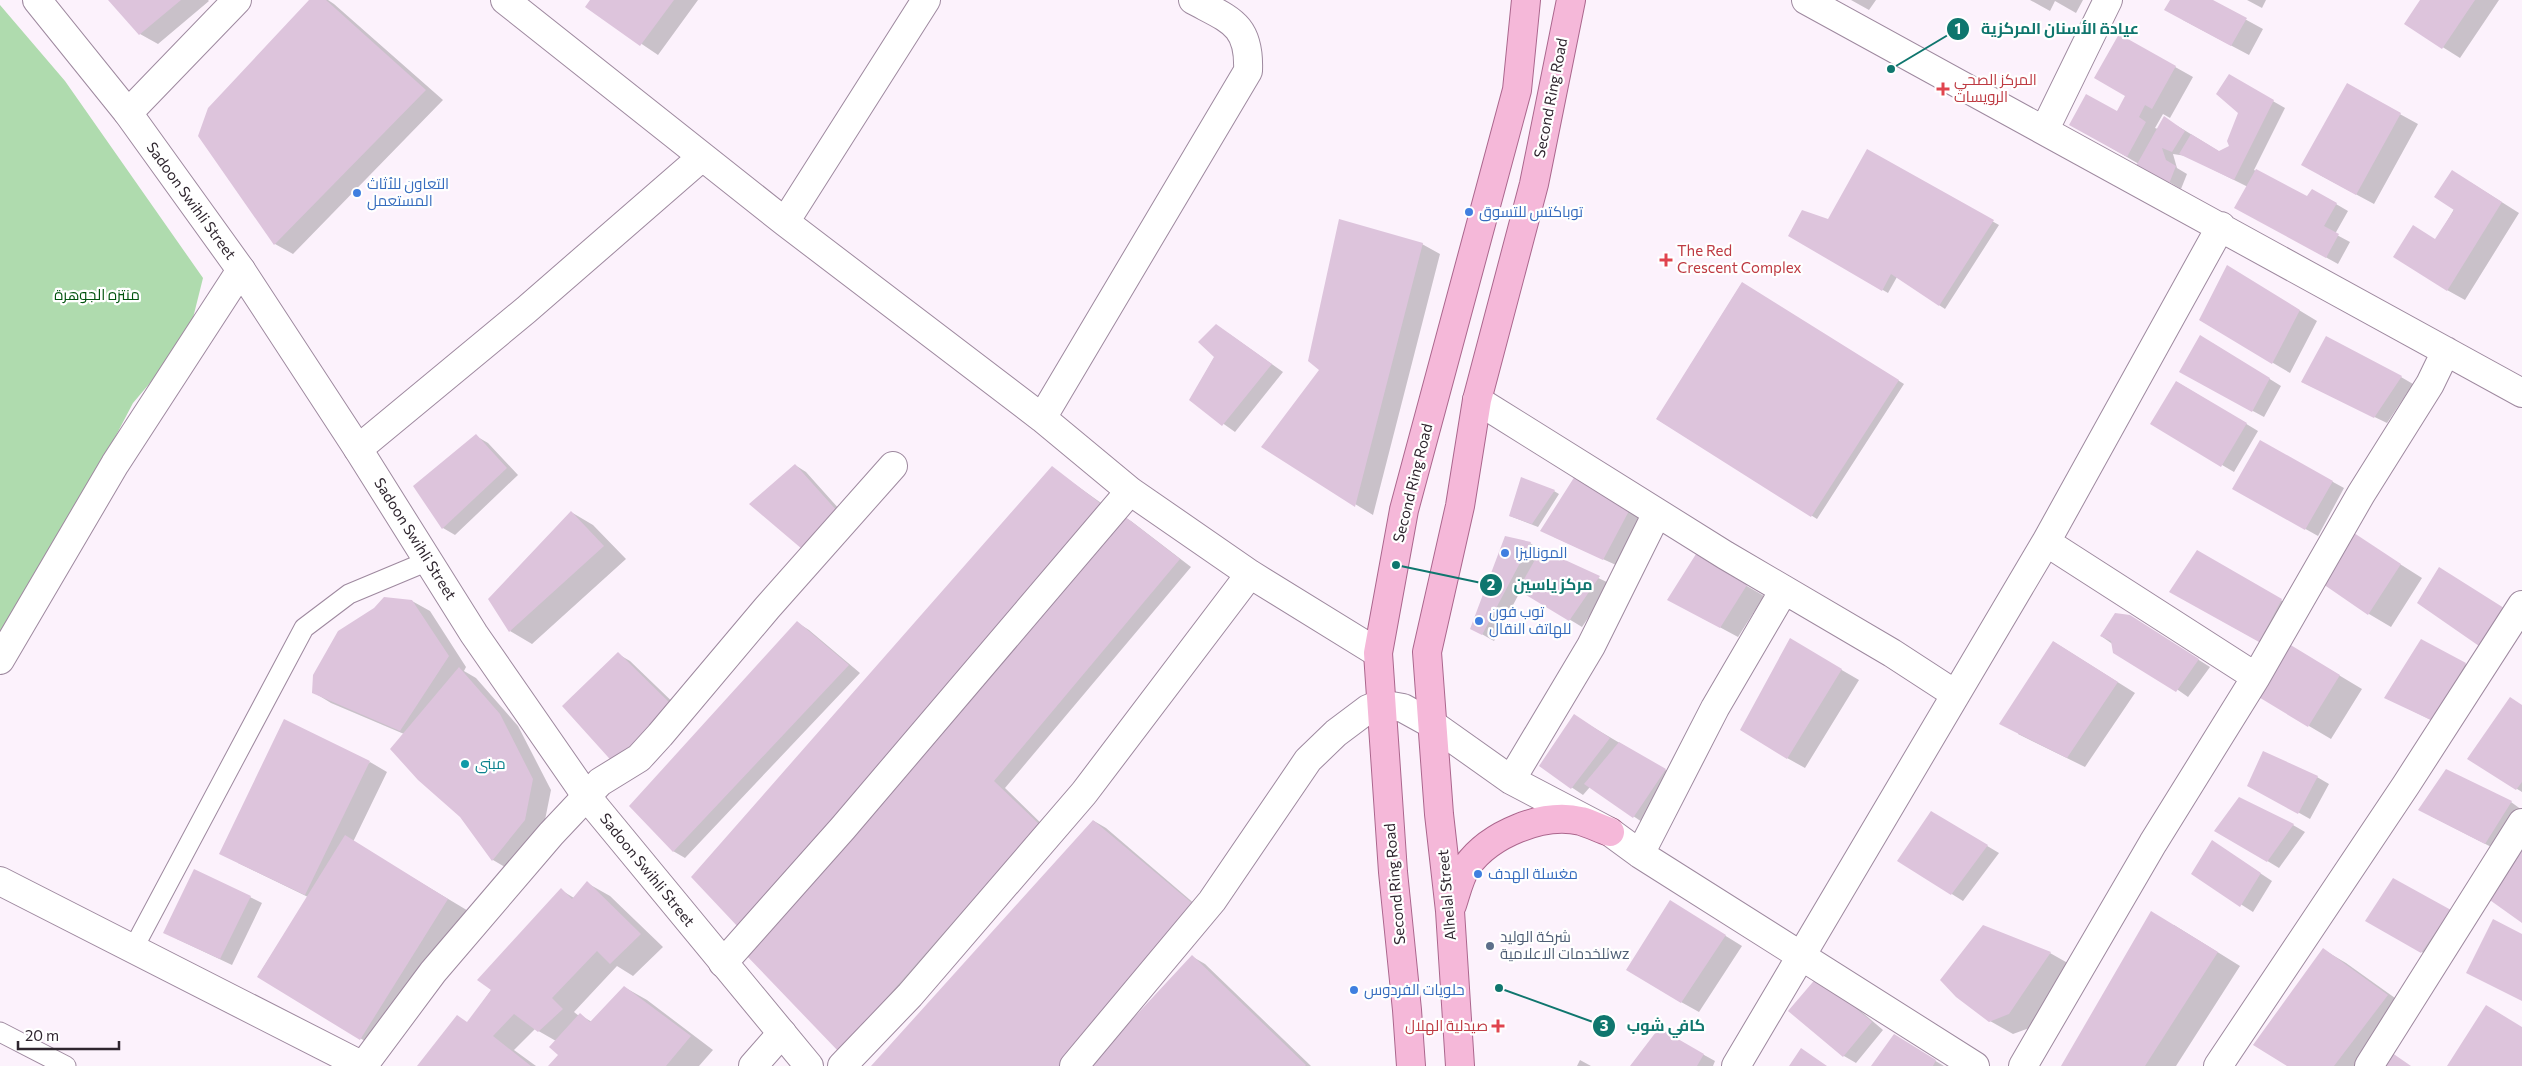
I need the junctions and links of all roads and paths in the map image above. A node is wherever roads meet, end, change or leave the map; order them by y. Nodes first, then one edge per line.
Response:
1 (37, 0) edge
2 (237, 0) edge
3 (505, 0) edge
4 (926, 0) edge
5 (1193, 0) edge
6 (1526, 0) edge
7 (1571, 0) edge
8 (1806, 0) edge
9 (2108, 0) edge
10 (128, 113) junction
11 (2045, 129) junction
12 (702, 156) junction
13 (785, 222) junction
14 (2221, 226) junction
15 (241, 270) junction
16 (2446, 351) junction
17 (2522, 393) edge
18 (1477, 400) junction
19 (1042, 418) junction
20 (358, 448) junction
21 (893, 466) dead end
22 (1130, 491) junction
23 (1657, 513) junction
24 (2046, 542) junction
25 (428, 561) junction
26 (1250, 574) junction
27 (1784, 590) junction
28 (2522, 605) edge
29 (1378, 653) junction
30 (0, 660) edge
31 (2256, 676) junction
32 (1955, 694) junction
33 (1380, 704) junction
34 (1432, 724) junction
35 (1511, 780) junction
36 (587, 797) junction
37 (2522, 823) edge
38 (1610, 832) junction
39 (1640, 854) junction
40 (0, 881) edge
41 (1450, 912) junction
42 (133, 949) junction
43 (1803, 956) junction
44 (723, 963) junction
45 (0, 1032) edge
46 (782, 1033) junction
47 (66, 1066) edge
48 (363, 1066) edge
49 (753, 1066) edge
50 (809, 1066) edge
51 (842, 1066) edge
52 (1074, 1066) edge
53 (1410, 1066) edge
54 (1460, 1066) edge
55 (1736, 1066) edge
56 (1976, 1066) edge
57 (2022, 1066) edge
58 (2218, 1066) edge
59 (2369, 1066) edge

1 - 10 street, Sadoon Swihli Street
2 - 10 street
3 - 12 street
4 - 13 street
5 - 19 street
6 - 29 main road, Second Ring Road
7 - 18 main road, Second Ring Road
8 - 11 street
9 - 11 street
10 - 15 street, Sadoon Swihli Street
11 - 14 street
12 - 13 street
12 - 20 street
13 - 19 street
14 - 16 street
14 - 24 street
15 - 20 street, Sadoon Swihli Street
15 - 30 street
16 - 17 street
16 - 31 street
18 - 23 street
18 - 34 main road, Second Ring Road
19 - 22 street
20 - 25 street, Sadoon Swihli Street
21 - 36 street
22 - 26 street
22 - 44 street
23 - 27 street
23 - 35 street
24 - 31 street
24 - 32 street
25 - 36 street, Sadoon Swihli Street
25 - 42 lane
26 - 29 street
26 - 51 street
27 - 32 street
27 - 39 street
28 - 58 street
29 - 33 main road, Second Ring Road
31 - 57 street
32 - 43 street
33 - 34 street
33 - 52 street
33 - 53 main road, Second Ring Road
34 - 35 street
34 - 41 main road, Alhelal Street
35 - 38 street
36 - 44 street, Sadoon Swihli Street
36 - 48 street
37 - 59 street
38 - 39 street
38 - 41 main road
39 - 43 street
40 - 42 street
41 - 54 main road, Alhelal Street
42 - 48 street
43 - 55 street
43 - 56 street
44 - 46 street, Sadoon Swihli Street
45 - 47 lane
46 - 49 street
46 - 50 street, Sadoon Swihli Street

